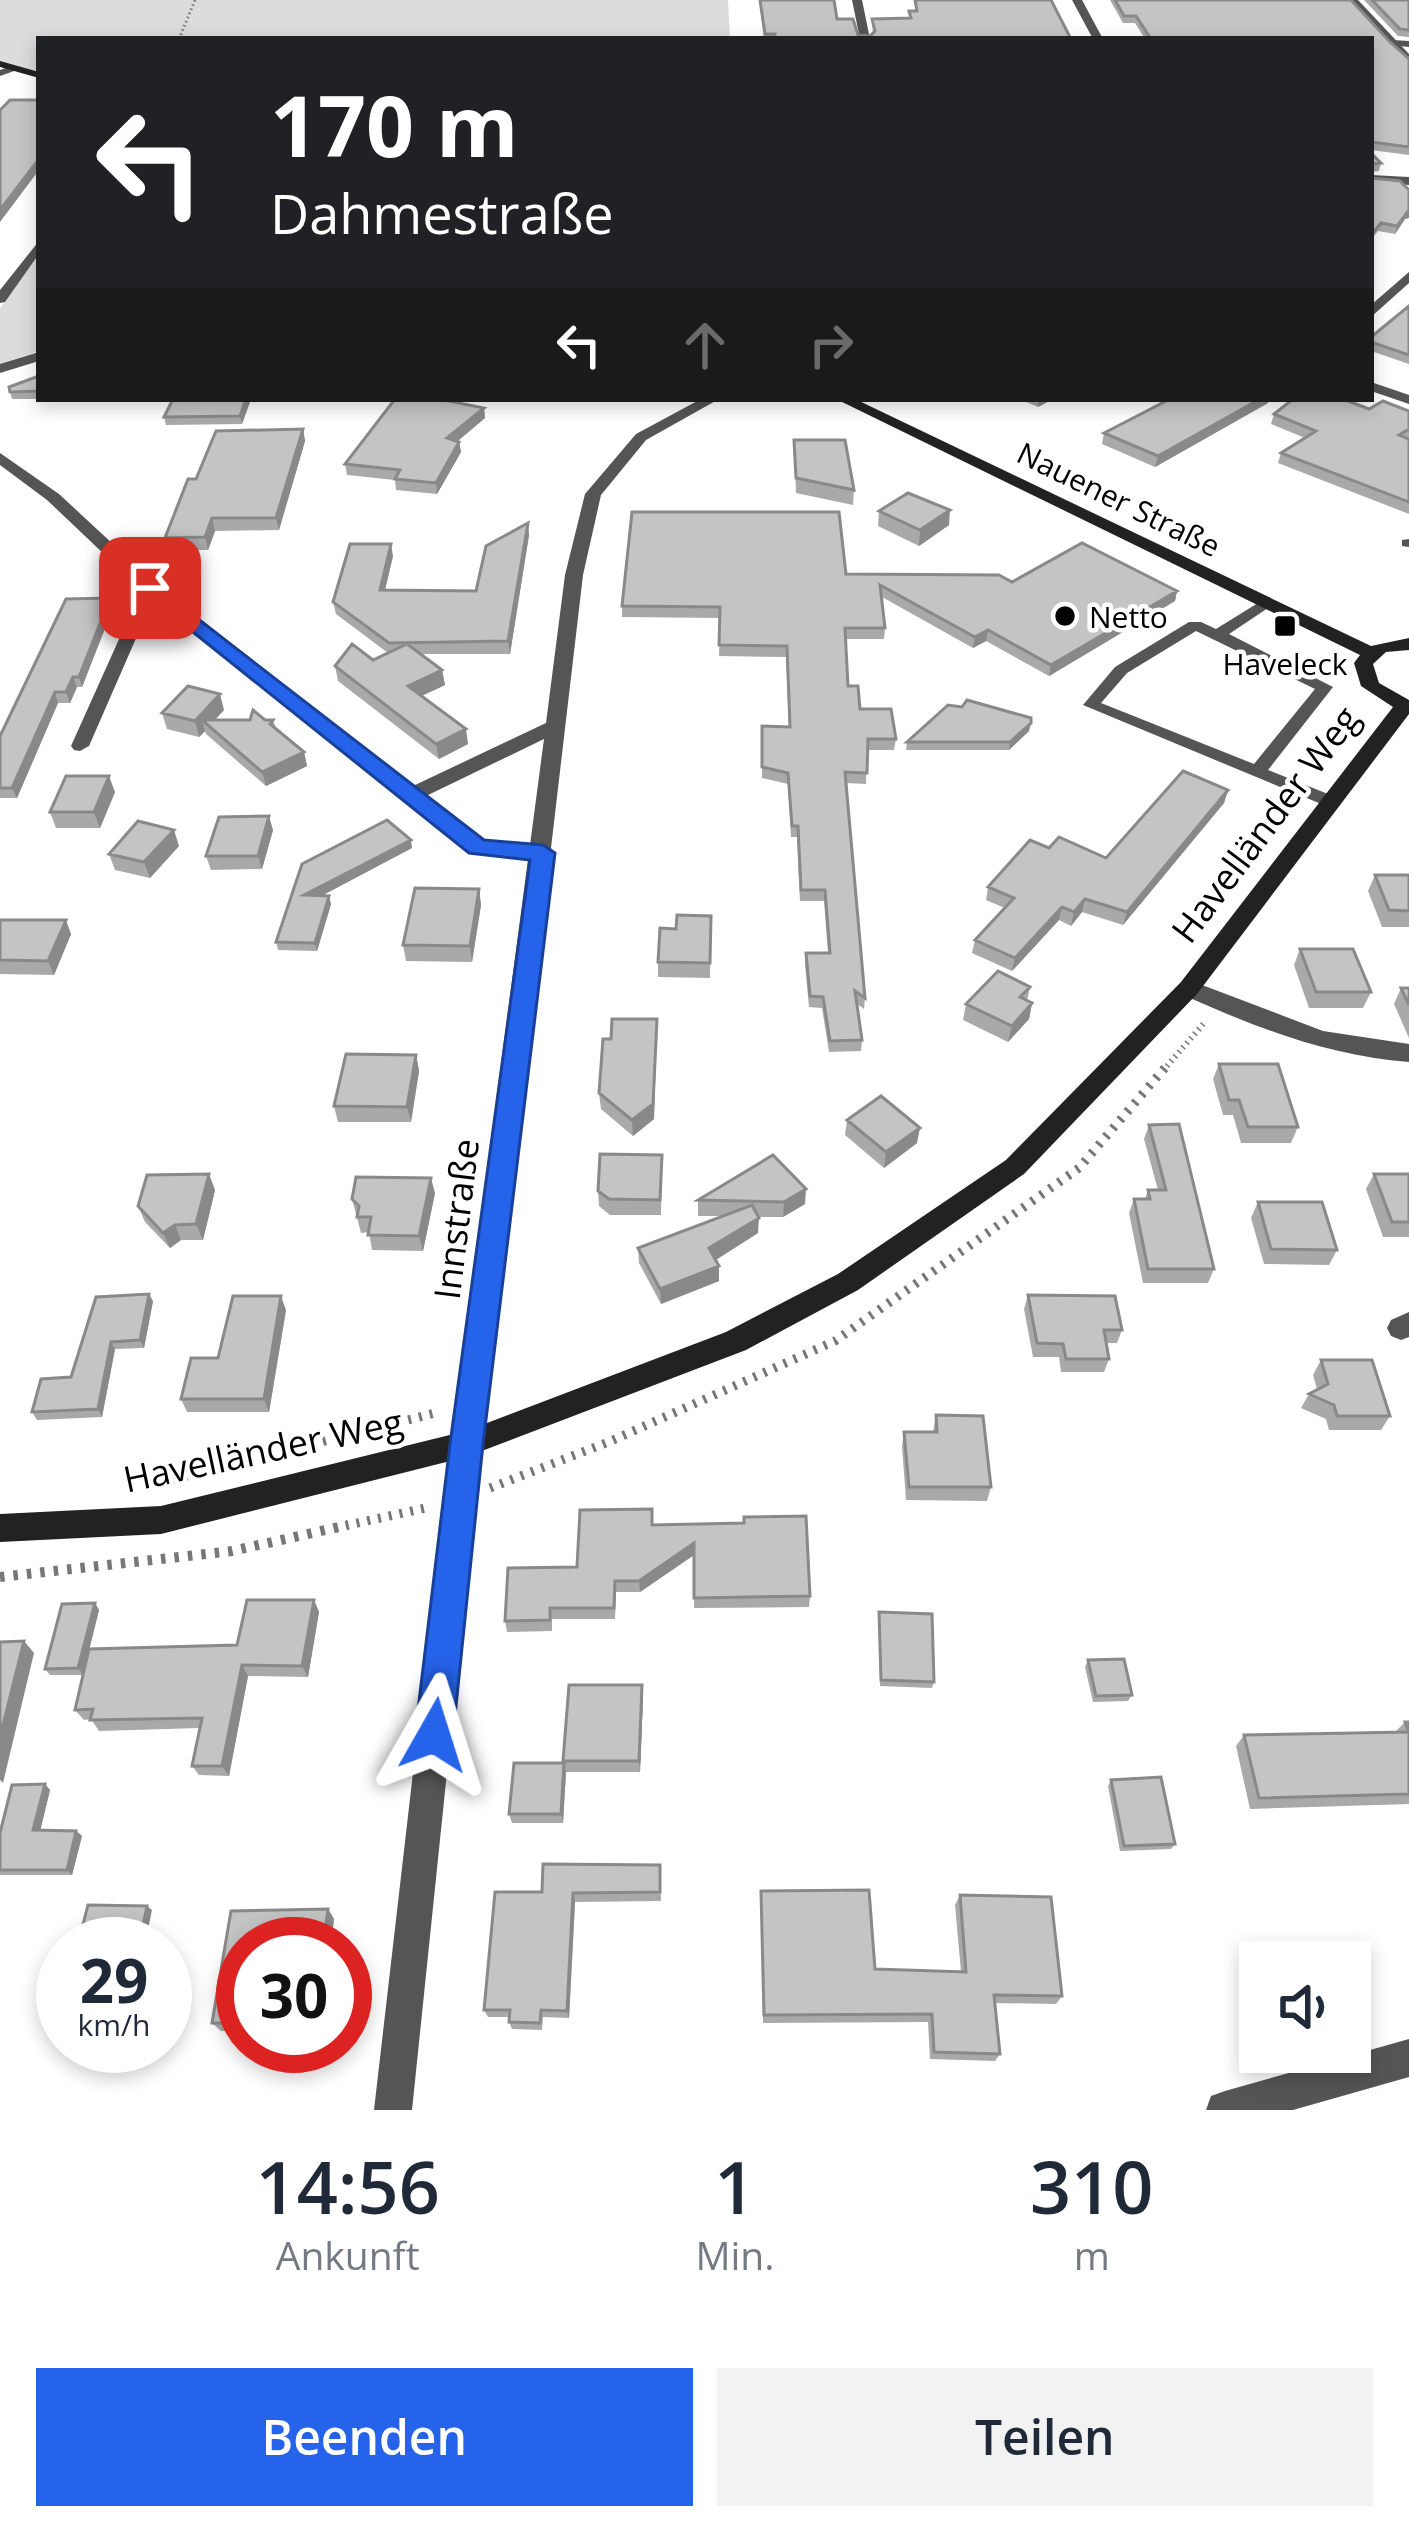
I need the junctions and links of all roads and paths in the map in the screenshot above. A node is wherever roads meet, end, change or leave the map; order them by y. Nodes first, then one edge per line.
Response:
1 (195, 0) edge
2 (857, 0) edge
3 (1077, 0) edge
4 (1353, 0) edge
5 (180, 36) edge
6 (864, 36) edge
7 (1096, 36) edge
8 (1393, 43) junction
9 (1409, 44) edge
10 (1409, 60) edge
11 (0, 69) edge
12 (36, 74) edge
13 (1374, 178) edge
14 (1409, 182) edge
15 (36, 249) edge
16 (1409, 276) edge
17 (0, 299) edge
18 (1374, 310) edge
19 (36, 357) edge
20 (0, 369) edge
21 (1374, 387) edge
22 (1409, 400) edge
23 (706, 402) edge
24 (849, 402) edge
25 (0, 458) edge
26 (150, 588) junction
27 (1266, 603) junction
28 (1217, 635) junction
29 (1409, 644) edge
30 (1370, 653) junction
31 (1406, 707) edge
32 (556, 726) junction
33 (80, 746) dead end
34 (1257, 772) junction
35 (411, 795) junction
36 (1332, 802) junction
37 (543, 853) junction
38 (1189, 988) junction
39 (1409, 1053) edge
40 (471, 1405) junction
41 (466, 1444) junction
42 (143, 1488) dead end
43 (460, 1500) junction
44 (0, 1528) edge
45 (0, 1576) edge
46 (1409, 2058) edge
47 (393, 2110) edge
48 (1225, 2110) edge

1 - 5 path
2 - 6 street
3 - 7 street
4 - 8 street
8 - 9 lane
8 - 10 street
11 - 12 street
13 - 14 street
15 - 17 street
16 - 18 street
19 - 20 street
21 - 22 street
23 - 32 street, Innstraße
24 - 27 street, Nauener Straße
25 - 26 street
26 - 33 lane
26 - 35 street
27 - 28 lane
27 - 30 street, Nauener Straße
28 - 34 lane
28 - 34 lane
29 - 30 street
30 - 31 street
31 - 36 street, Havelländer Weg
32 - 35 street
32 - 37 street, Innstraße
34 - 36 lane
35 - 37 street
36 - 38 street, Havelländer Weg
37 - 40 street, Innstraße
38 - 39 street, Havelländer Weg
38 - 41 street, Havelländer Weg
40 - 41 street, Innstraße
40 - 42 path
41 - 43 street, Innstraße
41 - 44 street, Havelländer Weg
43 - 45 path
43 - 47 street, Innstraße
46 - 48 street

